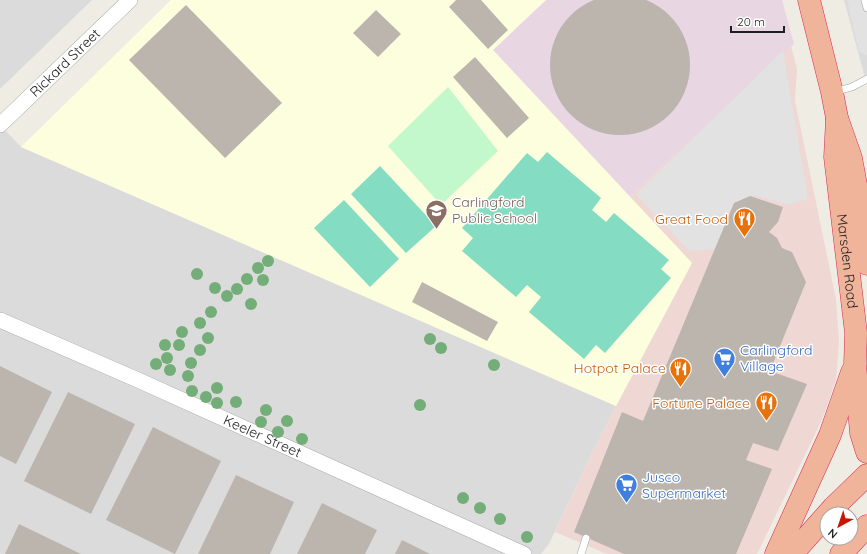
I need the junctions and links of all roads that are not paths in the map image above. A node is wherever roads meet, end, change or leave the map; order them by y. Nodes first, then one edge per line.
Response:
1 (130, 0) edge
2 (809, 0) edge
3 (865, 0) edge
4 (867, 8) edge
5 (867, 79) edge
6 (832, 92) junction
7 (837, 118) junction
8 (0, 125) edge
9 (867, 264) edge
10 (0, 320) edge
11 (855, 364) junction
12 (867, 452) edge
13 (867, 475) edge
14 (867, 526) edge
15 (586, 538) dead end
16 (524, 554) edge
17 (581, 554) edge
18 (776, 554) edge
19 (792, 554) edge
20 (841, 554) edge

1 - 8 street, Rickard Street
2 - 6 highway, Marsden Road
3 - 4 lane
5 - 6 lane
6 - 7 highway, Marsden Road
7 - 9 highway, Marsden Road
7 - 11 highway, Marsden Road
10 - 16 street, Keeler Street
11 - 12 highway, Marsden Road
11 - 18 highway
13 - 19 highway
14 - 20 highway
15 - 17 lane

